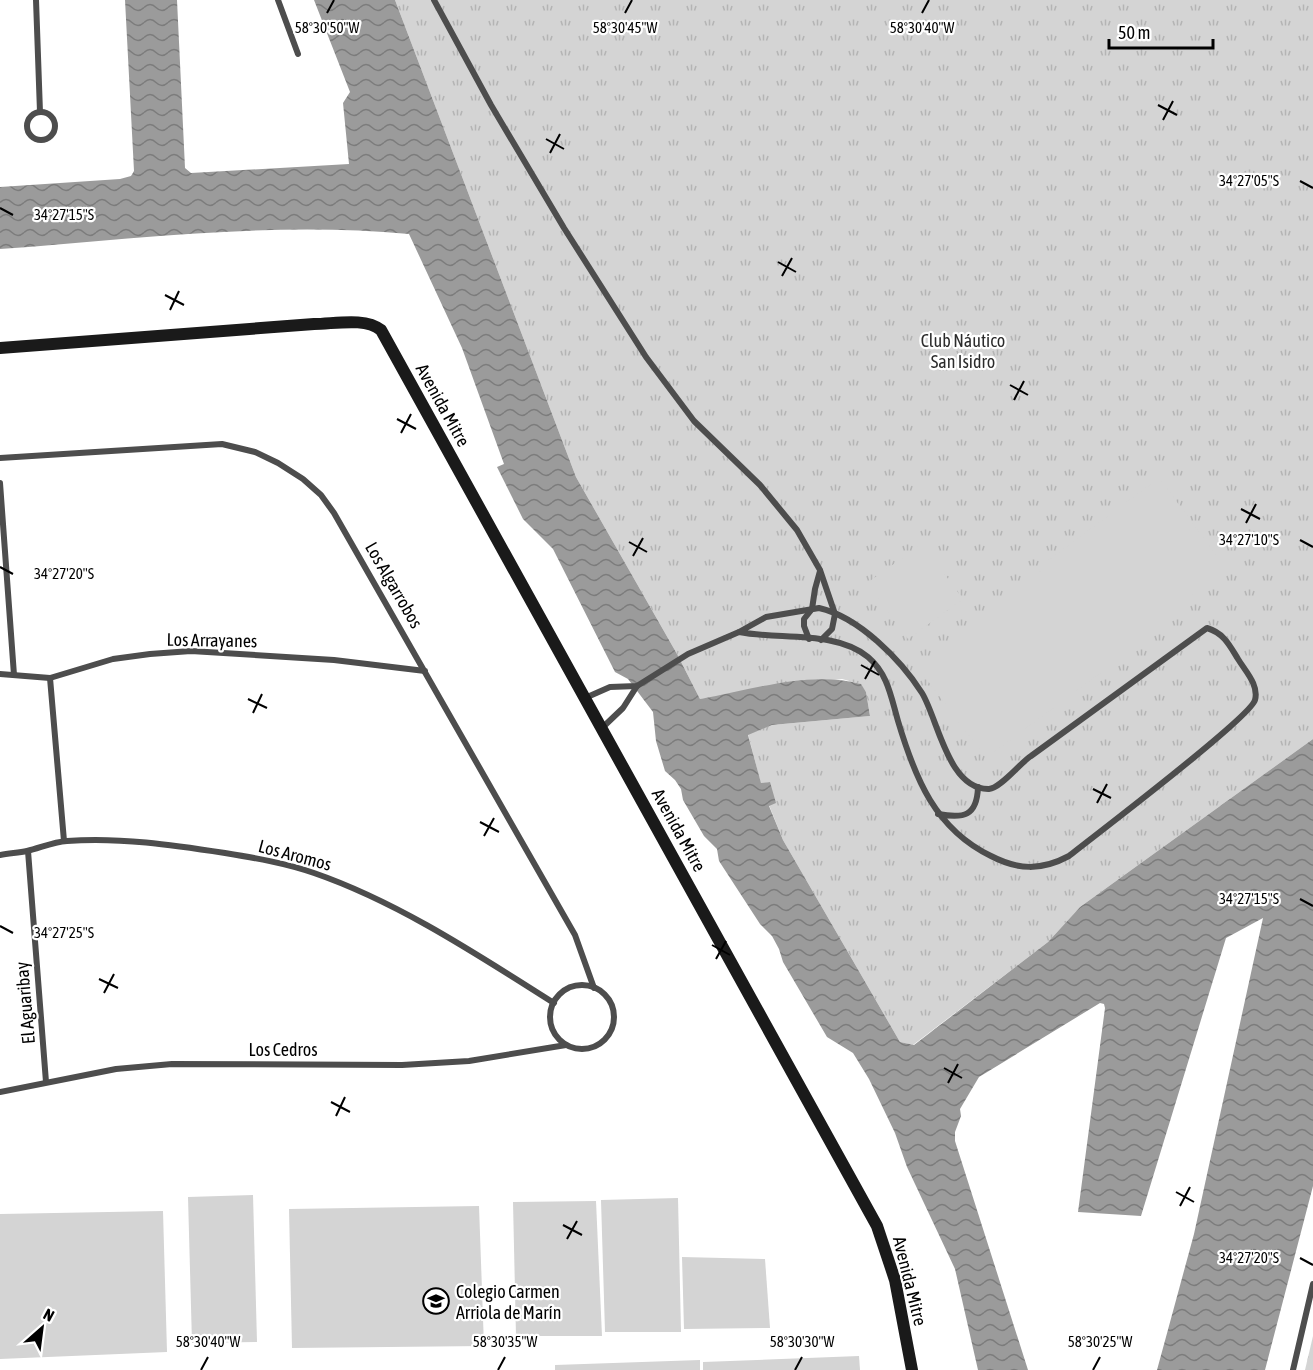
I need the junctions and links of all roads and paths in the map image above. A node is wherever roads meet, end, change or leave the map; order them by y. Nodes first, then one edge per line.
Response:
1 (36, 0) edge
2 (278, 0) edge
3 (434, 0) edge
4 (298, 54) dead end
5 (40, 112) junction
6 (0, 348) edge
7 (0, 458) edge
8 (0, 483) edge
9 (820, 570) junction
10 (812, 609) junction
11 (835, 614) junction
12 (739, 632) junction
13 (809, 639) junction
14 (821, 639) junction
15 (425, 671) junction
16 (0, 674) edge
17 (14, 675) junction
18 (50, 678) junction
19 (640, 684) junction
20 (585, 698) junction
21 (602, 728) junction
22 (978, 787) junction
23 (937, 813) junction
24 (64, 841) junction
25 (28, 851) junction
26 (0, 855) edge
27 (594, 988) junction
28 (554, 1002) junction
29 (566, 1045) junction
30 (46, 1082) junction
31 (0, 1092) edge
32 (1313, 1284) edge
33 (912, 1370) edge
34 (1293, 1370) edge

1 - 5 street
2 - 4 street
3 - 9 street
5 - 5 street
6 - 20 street, Avenida Mitre
7 - 15 street, Los Algarrobos
8 - 17 street
9 - 10 street
9 - 11 street
10 - 11 street
10 - 12 street
10 - 13 street
11 - 14 street
11 - 22 street
12 - 13 street
12 - 19 street
13 - 14 street
14 - 23 street
15 - 18 street, Los Arrayanes
15 - 27 street, Los Algarrobos
16 - 17 street, Los Arrayanes
17 - 18 street, Los Arrayanes
18 - 24 street
19 - 20 street
19 - 21 street
20 - 21 street, Avenida Mitre
21 - 33 street, Avenida Mitre
22 - 23 street
22 - 23 street
24 - 25 street, Los Aromos
24 - 28 street, Los Aromos
25 - 26 street, Los Aromos
25 - 30 street, El Aguaribay
27 - 28 street
27 - 29 street, Los Cedros
28 - 29 street
29 - 30 street, Los Cedros
30 - 31 street, Los Cedros
32 - 34 street

